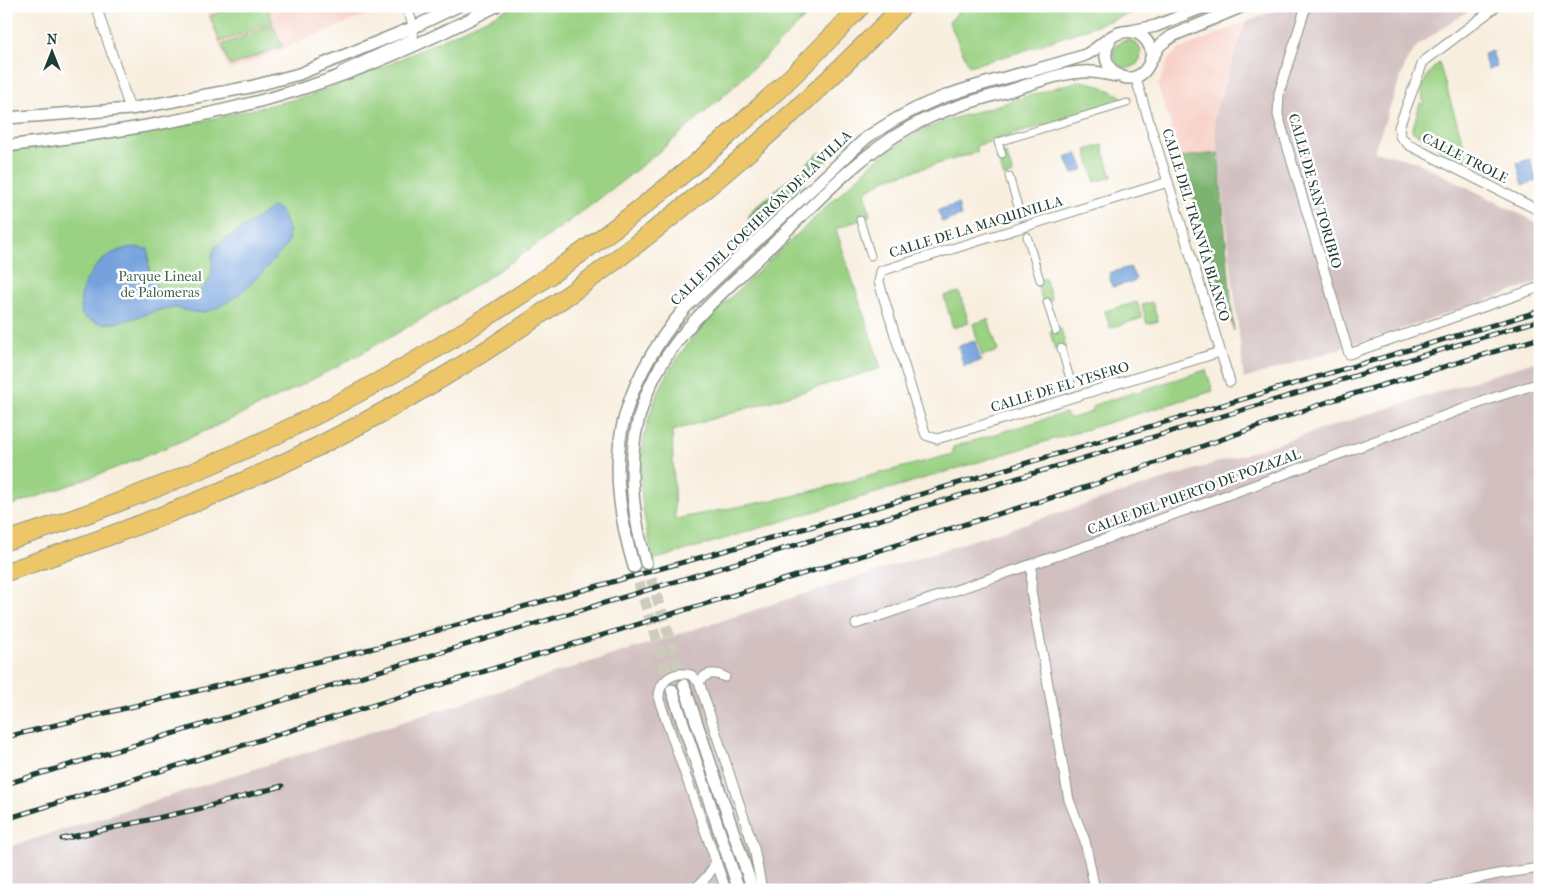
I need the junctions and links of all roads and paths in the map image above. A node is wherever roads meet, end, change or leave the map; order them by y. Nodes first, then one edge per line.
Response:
1 (96, 6) edge
2 (406, 6) edge
3 (458, 6) edge
4 (496, 6) edge
5 (861, 6) edge
6 (903, 6) edge
7 (1206, 6) edge
8 (1243, 6) edge
9 (1306, 6) edge
10 (1497, 6) edge
11 (1538, 6) edge
12 (1540, 11) edge
13 (414, 27) junction
14 (1130, 31) junction
15 (1110, 40) junction
16 (1151, 60) junction
17 (1119, 76) junction
18 (1135, 76) junction
19 (304, 88) junction
20 (1127, 103) dead end
21 (130, 109) junction
22 (46, 115) junction
23 (6, 118) edge
24 (6, 125) edge
25 (6, 146) edge
26 (1002, 154) dead end
27 (1009, 176) dead end
28 (1168, 182) junction
29 (1540, 212) edge
30 (1021, 217) dead end
31 (860, 220) dead end
32 (1027, 236) dead end
33 (871, 256) dead end
34 (1040, 280) dead end
35 (1540, 287) edge
36 (1047, 302) dead end
37 (1056, 331) dead end
38 (1061, 348) dead end
39 (1220, 352) junction
40 (1071, 382) dead end
41 (1230, 382) dead end
42 (1540, 384) edge
43 (920, 418) joint
44 (6, 541) edge
45 (646, 563) tunnel mouth
46 (1032, 564) junction
47 (634, 567) tunnel mouth
48 (6, 572) edge
49 (856, 624) dead end
50 (725, 677) dead end
51 (699, 682) junction
52 (684, 685) tunnel mouth
53 (672, 690) tunnel mouth
54 (716, 861) junction
55 (1540, 868) edge
56 (695, 890) edge
57 (726, 890) edge
58 (739, 890) edge
59 (753, 890) edge
60 (762, 890) edge
61 (1094, 890) edge
62 (1422, 890) edge

1 - 21 street
2 - 13 street
3 - 13 street
4 - 19 street
5 - 44 highway
6 - 48 highway
7 - 14 street
8 - 16 street
9 - 35 street, CALLE DE SAN TORIBIO
10 - 29 street, CALLE TROLE
11 - 12 street
13 - 19 street
13 - 21 street
14 - 15 street
14 - 16 street
15 - 17 street
15 - 47 street, CALLE DEL COCHERÓN DE LA VILLA
16 - 18 street
17 - 18 street
17 - 45 street, CALLE DEL COCHERÓN DE LA VILLA
18 - 28 street, CALLE DEL TRANVÍA BLANCO
19 - 25 street
20 - 26 street
21 - 22 street
22 - 23 street
22 - 24 street
27 - 30 street
28 - 39 street, CALLE DEL TRANVÍA BLANCO
28 - 43 street, CALLE DE LA MAQUINILLA
31 - 33 street
32 - 34 street, CALLE DE LA MAQUINILLA
36 - 37 street
38 - 40 street
39 - 41 street, CALLE DEL TRANVÍA BLANCO
39 - 43 street, CALLE DE EL YESERO
42 - 46 street, CALLE DEL PUERTO DE POZAZAL
46 - 49 street, CALLE DEL PUERTO DE POZAZAL
46 - 61 street
50 - 51 street
51 - 54 street
51 - 60 street
52 - 59 street
53 - 58 street
54 - 56 street
54 - 57 street
55 - 62 street

